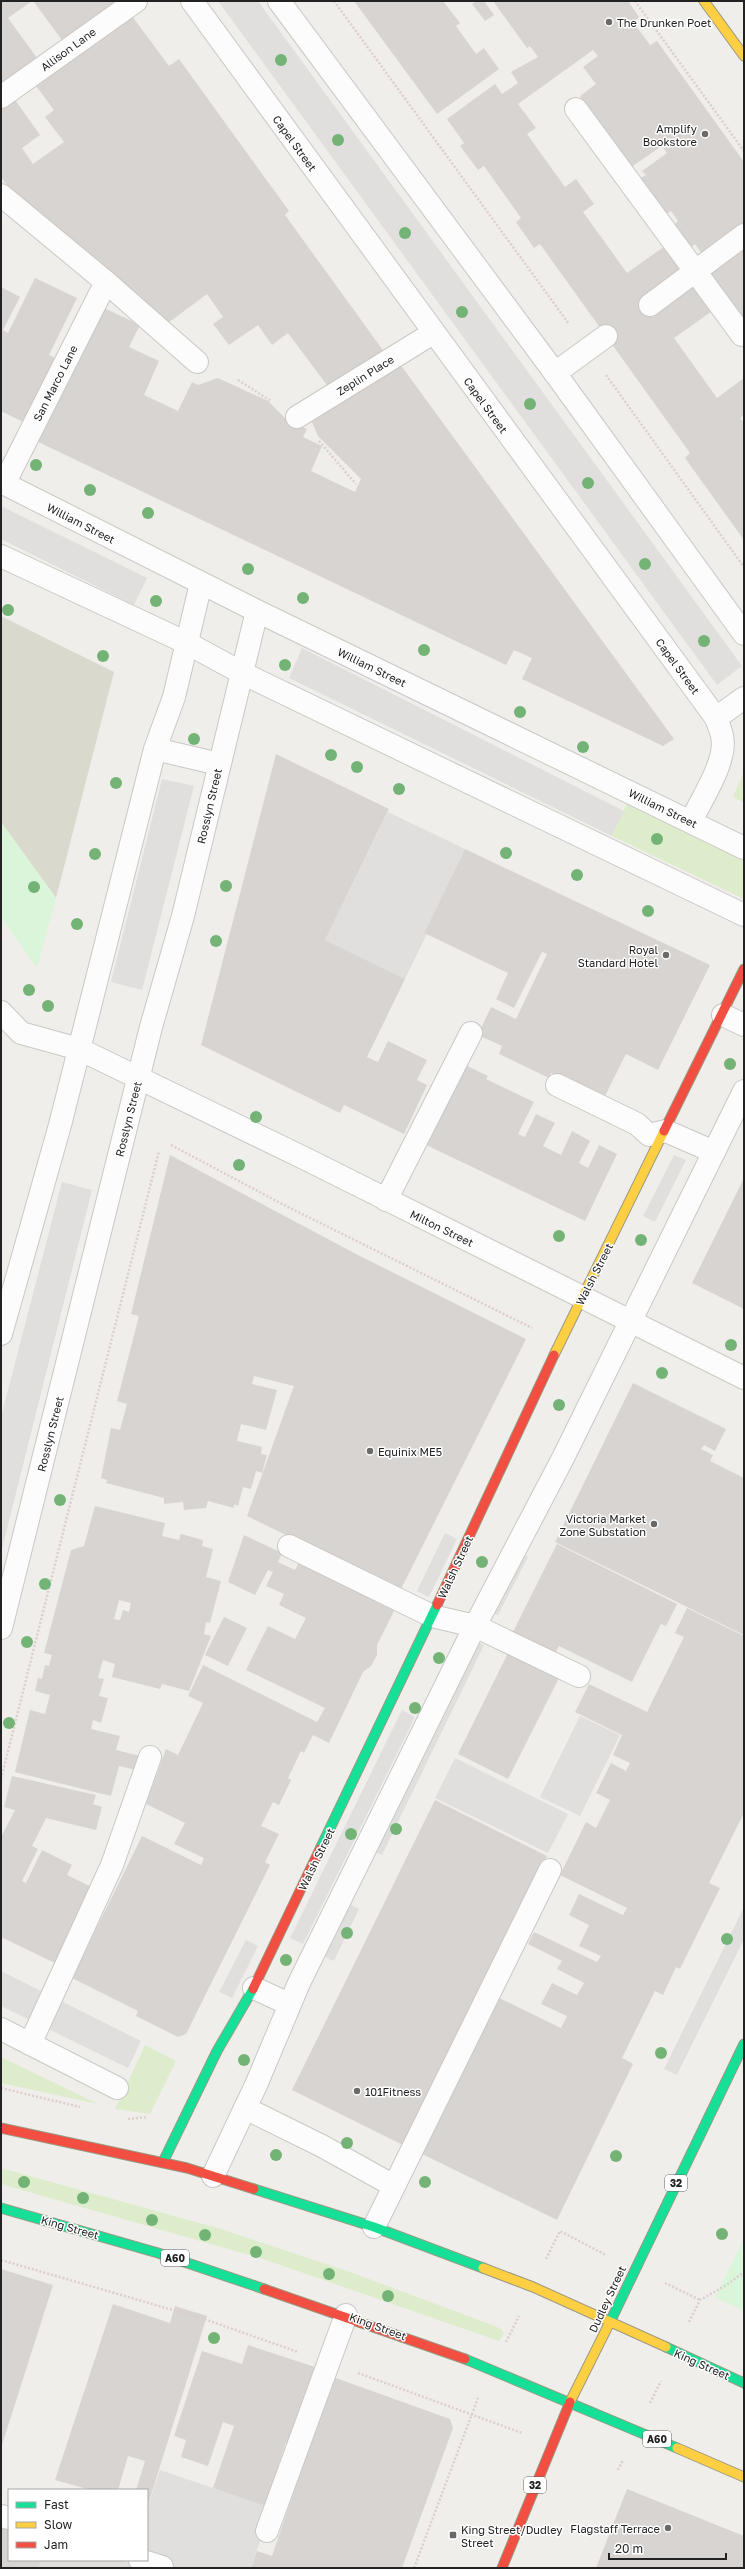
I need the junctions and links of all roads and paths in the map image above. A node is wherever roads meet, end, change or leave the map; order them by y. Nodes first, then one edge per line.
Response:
1 (136, 1) edge
2 (192, 1) edge
3 (279, 1) edge
4 (334, 1) edge
5 (635, 1) edge
6 (704, 1) edge
7 (744, 56) edge
8 (1, 97) edge
9 (576, 109) dead end
10 (744, 151) edge
11 (1, 196) edge
12 (744, 235) edge
13 (694, 272) junction
14 (106, 282) junction
15 (650, 305) dead end
16 (433, 333) junction
17 (742, 335) dead end
18 (606, 336) dead end
19 (587, 349) junction
20 (196, 362) dead end
21 (555, 373) junction
22 (297, 417) dead end
23 (2, 483) edge
24 (1, 556) edge
25 (744, 567) edge
26 (202, 583) junction
27 (257, 611) junction
28 (744, 634) edge
29 (187, 643) junction
30 (242, 673) junction
31 (744, 698) edge
32 (716, 718) junction
33 (155, 749) junction
34 (219, 764) junction
35 (691, 821) junction
36 (744, 848) edge
37 (744, 915) edge
38 (744, 970) edge
39 (1, 1012) edge
40 (723, 1015) junction
41 (744, 1025) edge
42 (471, 1033) dead end
43 (79, 1049) junction
44 (139, 1078) junction
45 (557, 1085) dead end
46 (744, 1091) edge
47 (666, 1131) junction
48 (171, 1145) dead end
49 (159, 1151) dead end
50 (714, 1152) junction
51 (386, 1200) junction
52 (582, 1297) junction
53 (630, 1321) junction
54 (536, 1330) dead end
55 (1, 1334) edge
56 (744, 1378) edge
57 (288, 1546) dead end
58 (432, 1616) junction
59 (475, 1626) junction
60 (1, 1628) edge
61 (578, 1676) dead end
62 (150, 1757) dead end
63 (1, 1779) edge
64 (550, 1870) dead end
65 (254, 1988) junction
66 (289, 2004) junction
67 (1, 2029) edge
68 (30, 2044) junction
69 (744, 2044) edge
70 (117, 2088) dead end
71 (245, 2108) junction
72 (1, 2128) edge
73 (163, 2162) junction
74 (213, 2176) junction
75 (394, 2186) junction
76 (1, 2208) edge
77 (374, 2227) junction
78 (560, 2231) dead end
79 (1, 2260) edge
80 (533, 2287) junction
81 (346, 2315) junction
82 (610, 2322) junction
83 (330, 2363) junction
84 (493, 2369) junction
85 (744, 2383) edge
86 (570, 2402) junction
87 (471, 2414) junction
88 (552, 2444) junction
89 (744, 2477) edge
90 (267, 2530) dead end
91 (143, 2561) edge
92 (162, 2567) dead end
93 (414, 2568) edge
94 (502, 2568) edge

1 - 8 street, Allison Lane
2 - 16 street, Capel Street
3 - 21 street
4 - 19 path
5 - 10 path
6 - 7 main road
9 - 13 street
11 - 14 street
12 - 13 street
13 - 15 street
13 - 17 street
14 - 20 street
14 - 23 street, San Marco Lane
16 - 22 street, Zeplin Place
16 - 32 street, Capel Street
18 - 19 street
19 - 21 street
19 - 25 path
21 - 28 street
23 - 26 street, William Street
24 - 29 street
26 - 27 street, William Street
26 - 29 street
27 - 30 street, Rosslyn Street
27 - 35 street, William Street
29 - 30 street
29 - 33 street
30 - 34 street, Rosslyn Street
30 - 37 street
31 - 32 street
32 - 35 street, Capel Street
33 - 34 street
33 - 43 street
34 - 44 street, Rosslyn Street
35 - 36 street, William Street
38 - 40 main road, Walsh Street
39 - 43 street, Milton Street
40 - 41 street
40 - 47 main road, Walsh Street
42 - 51 street
43 - 44 street, Milton Street
43 - 55 street
44 - 51 street, Milton Street
44 - 60 street, Rosslyn Street
45 - 47 street
46 - 50 street
47 - 50 street
47 - 52 main road, Walsh Street
48 - 54 path
49 - 63 path
50 - 53 street
51 - 52 street, Milton Street
52 - 53 street, Milton Street
52 - 58 main road, Walsh Street
53 - 56 street, Milton Street
53 - 59 street
57 - 58 street
58 - 59 street
58 - 65 main road, Walsh Street
59 - 61 street
59 - 66 street
62 - 68 street
64 - 75 street
65 - 66 street
65 - 73 main road, Walsh Street
66 - 71 street
67 - 68 street
68 - 70 street
69 - 82 main road, Dudley Street / 32
71 - 74 street
71 - 75 street
72 - 73 main road, King Street
73 - 74 main road, King Street
74 - 77 main road, King Street
75 - 77 street
76 - 81 main road, King Street / A60
77 - 80 main road, King Street
78 - 80 path
79 - 83 path
80 - 82 main road, King Street
80 - 84 path
81 - 83 street
81 - 84 main road, King Street / A60
82 - 85 main road, King Street
82 - 86 main road, Dudley Street / 32
83 - 87 path
83 - 90 street
84 - 86 main road, King Street / A60
84 - 87 path
86 - 88 main road, Dudley Street / 32
86 - 89 main road, King Street / A60
87 - 88 path
87 - 93 path
88 - 94 main road, Dudley Street / 32
91 - 92 street

